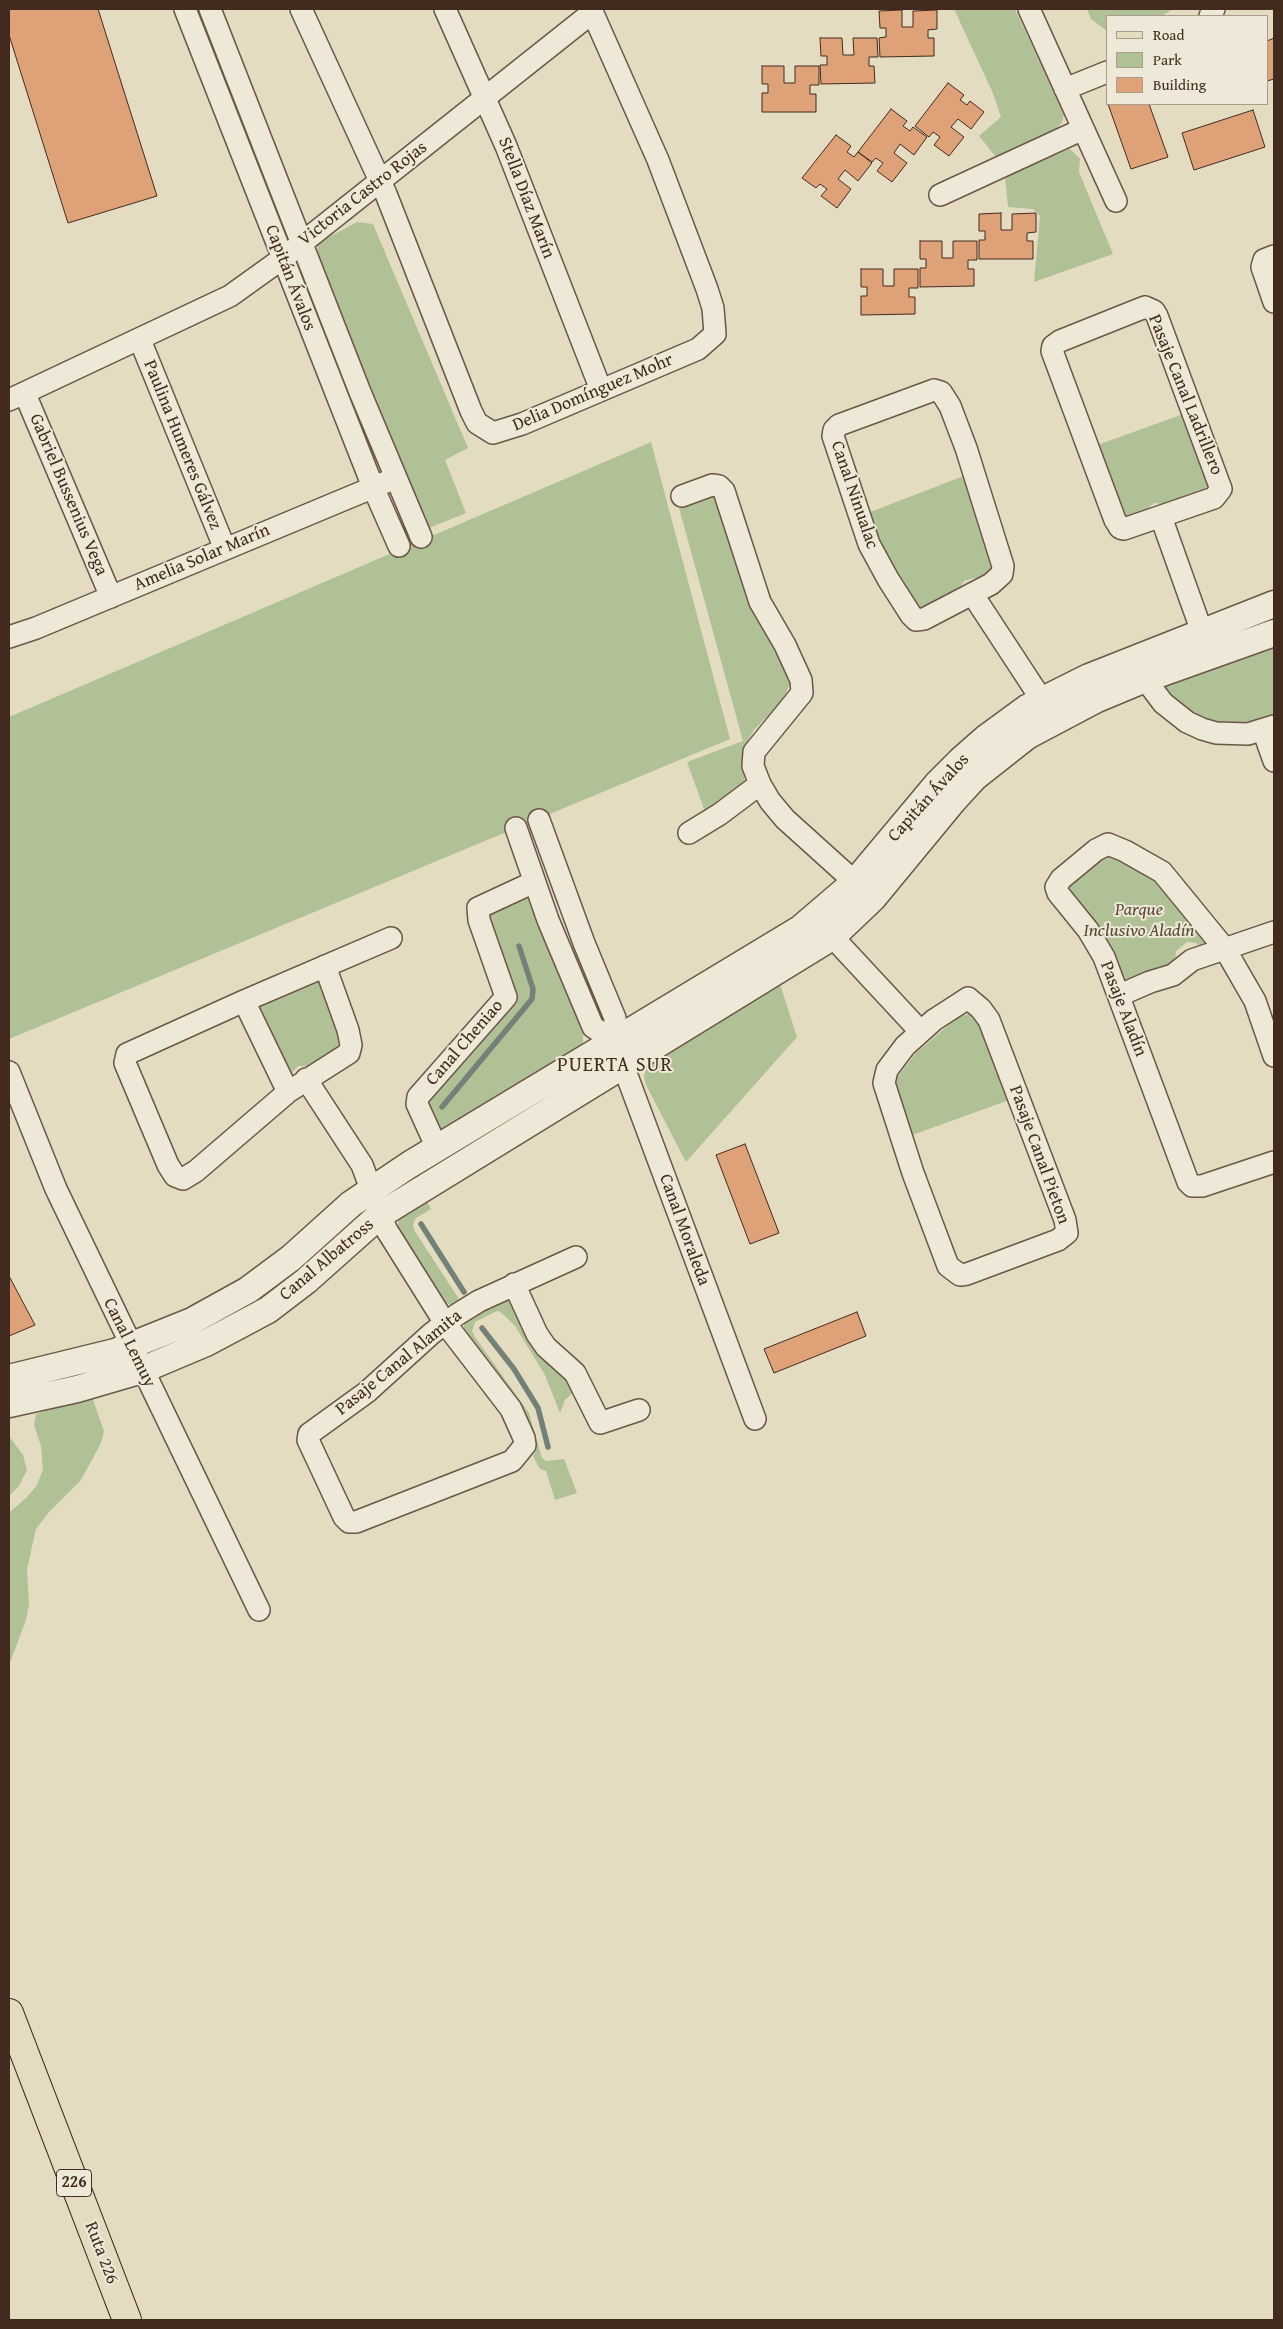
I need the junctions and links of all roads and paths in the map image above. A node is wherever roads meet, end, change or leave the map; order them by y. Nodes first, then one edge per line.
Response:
1 (186, 9) edge
2 (210, 9) edge
3 (301, 9) edge
4 (445, 9) edge
5 (1028, 9) edge
6 (592, 11) edge
7 (1106, 72) edge
8 (1065, 89) junction
9 (485, 98) junction
10 (1084, 128) junction
11 (380, 180) junction
12 (940, 195) dead end
13 (1116, 201) dead end
14 (301, 244) junction
15 (1274, 256) edge
16 (283, 258) junction
17 (1274, 302) edge
18 (140, 340) junction
19 (601, 390) junction
20 (17, 397) edge
21 (395, 478) junction
22 (373, 487) junction
23 (682, 496) dead end
24 (1161, 517) junction
25 (421, 537) dead end
26 (399, 546) dead end
27 (225, 549) junction
28 (973, 595) junction
29 (111, 597) junction
30 (1274, 604) edge
31 (1274, 633) edge
32 (9, 637) edge
33 (1206, 644) junction
34 (1141, 668) junction
35 (1048, 709) junction
36 (1268, 728) edge
37 (1274, 761) edge
38 (760, 784) junction
39 (539, 820) dead end
40 (516, 828) dead end
41 (689, 833) dead end
42 (534, 882) junction
43 (864, 890) junction
44 (823, 927) junction
45 (1274, 932) edge
46 (391, 938) dead end
47 (1225, 949) junction
48 (325, 966) junction
49 (1120, 995) junction
50 (244, 1001) junction
51 (920, 1031) junction
52 (614, 1042) junction
53 (1274, 1056) edge
54 (623, 1066) junction
55 (9, 1072) edge
56 (306, 1079) junction
57 (288, 1092) junction
58 (437, 1148) junction
59 (1274, 1162) edge
60 (371, 1190) junction
61 (380, 1215) junction
62 (576, 1256) dead end
63 (514, 1284) junction
64 (445, 1323) junction
65 (131, 1346) junction
66 (142, 1370) junction
67 (9, 1378) edge
68 (9, 1404) edge
69 (639, 1410) dead end
70 (755, 1419) dead end
71 (259, 1610) dead end
72 (9, 2013) edge
73 (15, 2035) edge
74 (127, 2320) edge

1 - 16 street, Capitán Ávalos
2 - 14 street, Capitán Ávalos
3 - 11 street, Delia Domínguez Mohr
4 - 9 street, Stella Díaz Marín
5 - 8 street
6 - 9 street, Victoria Castro Rojas
6 - 19 street, Delia Domínguez Mohr
7 - 8 street
8 - 10 street
9 - 11 street, Victoria Castro Rojas
9 - 19 street, Stella Díaz Marín
10 - 12 street
10 - 13 street
11 - 14 street, Victoria Castro Rojas
11 - 19 street, Delia Domínguez Mohr
14 - 16 street, Victoria Castro Rojas
14 - 21 street, Capitán Ávalos
15 - 17 street
16 - 18 street, Victoria Castro Rojas
16 - 22 street, Capitán Ávalos
18 - 20 street, Victoria Castro Rojas
18 - 27 street, Paulina Humeres Gálvez
20 - 29 street, Gabriel Bussenius Vega
21 - 22 street, Amelia Solar Marín
21 - 25 street, Capitán Ávalos
22 - 26 street, Capitán Ávalos
22 - 27 street, Amelia Solar Marín
23 - 38 street
24 - 24 street, Pasaje Canal Ladrillero
24 - 33 street
27 - 29 street, Amelia Solar Marín
28 - 28 street, Canal Ninualac
28 - 35 street
29 - 32 street, Amelia Solar Marín
30 - 33 street, Capitán Ávalos
31 - 33 street, Capitán Ávalos
33 - 34 street, Capitán Ávalos
34 - 35 street, Capitán Ávalos
34 - 36 street
35 - 43 street, Capitán Ávalos
36 - 37 street
38 - 41 street
38 - 43 street
39 - 52 street, Canal Moraleda
40 - 42 street
42 - 52 street
42 - 58 street, Canal Cheniao
43 - 44 street, Capitán Ávalos
44 - 51 street
44 - 52 street, Capitán Ávalos
44 - 54 street, Capitán Ávalos
45 - 47 street
46 - 48 street
47 - 49 street
47 - 49 street, Pasaje Aladín
47 - 53 street, Pasaje Aladín
48 - 50 street
48 - 56 street
49 - 59 street, Pasaje Aladín
50 - 57 street
50 - 57 street
51 - 51 street, Pasaje Canal Pieton
52 - 54 street, Canal Moraleda
52 - 58 street, Canal Albatross
54 - 61 street, Canal Albatross
54 - 70 street, Canal Moraleda
55 - 65 street, Canal Lemuy
56 - 57 street
56 - 60 street
58 - 60 street, Canal Albatross
60 - 61 street
60 - 65 street, Canal Albatross
61 - 64 street
61 - 66 street, Canal Albatross
62 - 63 street, Pasaje Canal Alamita
63 - 64 street, Pasaje Canal Alamita
63 - 69 street
64 - 64 street, Pasaje Canal Alamita
65 - 66 street, Canal Lemuy
65 - 67 street, Canal Albatross
66 - 68 street, Canal Albatross
66 - 71 street, Canal Lemuy
72 - 73 main road, Ruta 226 / 226
73 - 74 main road, Ruta 226 / 226

